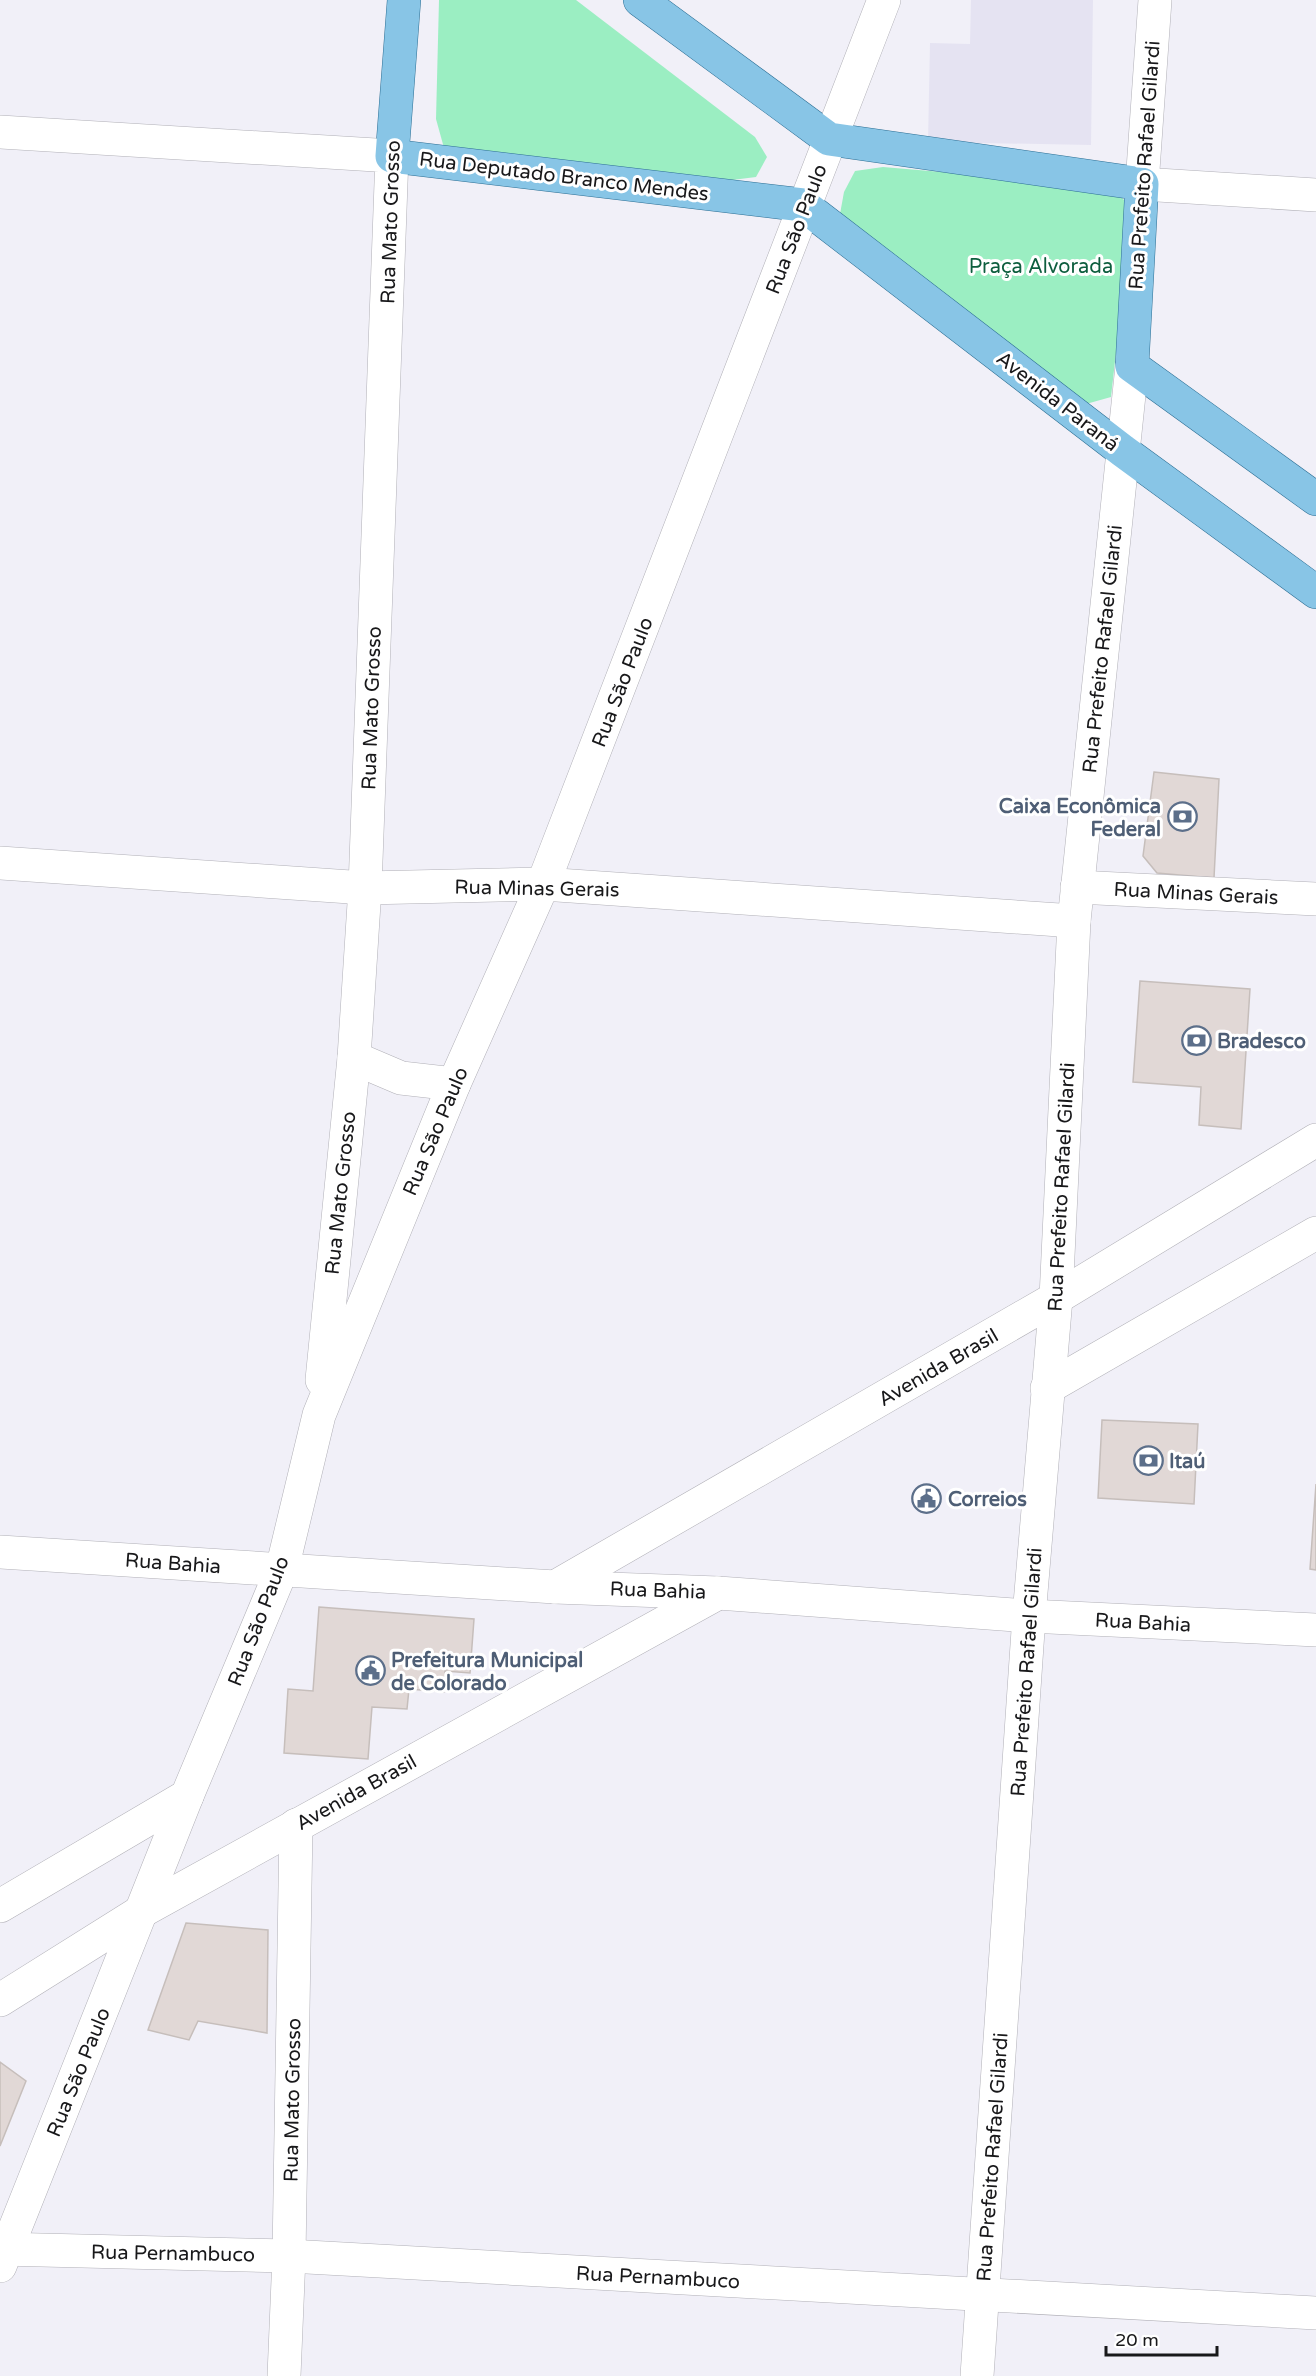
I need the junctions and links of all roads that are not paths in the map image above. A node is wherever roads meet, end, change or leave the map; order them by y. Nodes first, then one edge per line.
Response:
1 (404, 0) edge
2 (640, 0) edge
3 (884, 0) edge
4 (1155, 0) edge
5 (0, 132) edge
6 (829, 139) junction
7 (392, 156) junction
8 (1142, 184) junction
9 (1316, 195) edge
10 (803, 205) junction
11 (1132, 366) junction
12 (1123, 451) junction
13 (1316, 499) edge
14 (1316, 592) edge
15 (0, 863) edge
16 (543, 884) junction
17 (1077, 887) junction
18 (365, 888) junction
19 (1316, 899) edge
20 (1074, 921) junction
21 (354, 1058) junction
22 (454, 1084) junction
23 (1316, 1140) edge
24 (1316, 1233) edge
25 (1056, 1299) junction
26 (1047, 1388) junction
27 (319, 1415) junction
28 (0, 1552) edge
29 (282, 1569) junction
30 (555, 1587) junction
31 (718, 1593) junction
32 (1029, 1616) junction
33 (1316, 1630) edge
34 (187, 1796) junction
35 (296, 1825) junction
36 (0, 1906) edge
37 (142, 1911) junction
38 (0, 2000) edge
39 (2, 2255) edge
40 (289, 2256) junction
41 (983, 2296) junction
42 (1316, 2313) edge
43 (284, 2376) edge
44 (977, 2376) edge

1 - 7 main road, Rua Mato Grosso
2 - 6 main road
3 - 6 street, Rua São Paulo
4 - 8 street, Rua Prefeito Rafael Gilardi
5 - 7 street, Rua Deputado Branco Mendes
6 - 8 main road
6 - 10 street, Rua São Paulo
7 - 10 main road, Rua Deputado Branco Mendes
7 - 18 street, Rua Mato Grosso
8 - 9 street
8 - 11 main road, Rua Prefeito Rafael Gilardi
10 - 12 main road, Avenida Paraná
10 - 16 street, Rua São Paulo
11 - 12 street, Rua Prefeito Rafael Gilardi
11 - 13 main road
12 - 14 main road, Avenida Paraná
12 - 17 street, Rua Prefeito Rafael Gilardi
15 - 18 street, Rua Minas Gerais
16 - 18 street, Rua Minas Gerais
16 - 20 street, Rua Minas Gerais
16 - 22 street, Rua São Paulo
17 - 19 street, Rua Minas Gerais
17 - 20 street, Rua Prefeito Rafael Gilardi
18 - 21 street, Rua Mato Grosso
20 - 25 street, Rua Prefeito Rafael Gilardi
21 - 22 street
21 - 27 street, Rua Mato Grosso
22 - 27 street, Rua São Paulo
23 - 25 street, Avenida Brasil
24 - 26 street
25 - 26 street, Rua Prefeito Rafael Gilardi
25 - 30 street, Avenida Brasil
26 - 32 street, Rua Prefeito Rafael Gilardi
27 - 29 street, Rua São Paulo
28 - 29 street, Rua Bahia
29 - 30 street, Rua Bahia
29 - 34 street, Rua São Paulo
30 - 31 street, Rua Bahia
31 - 32 street, Rua Bahia
31 - 35 street, Avenida Brasil
32 - 33 street, Rua Bahia
32 - 41 street, Rua Prefeito Rafael Gilardi
34 - 36 street
34 - 37 street, Rua São Paulo
35 - 37 street, Avenida Brasil
35 - 40 street, Rua Mato Grosso
37 - 38 street, Avenida Brasil
37 - 39 street, Rua São Paulo
39 - 40 street, Rua Pernambuco
40 - 41 street, Rua Pernambuco
40 - 43 street, Rua Mato Grosso
41 - 42 street, Rua Pernambuco
41 - 44 street, Rua Prefeito Rafael Gilardi

